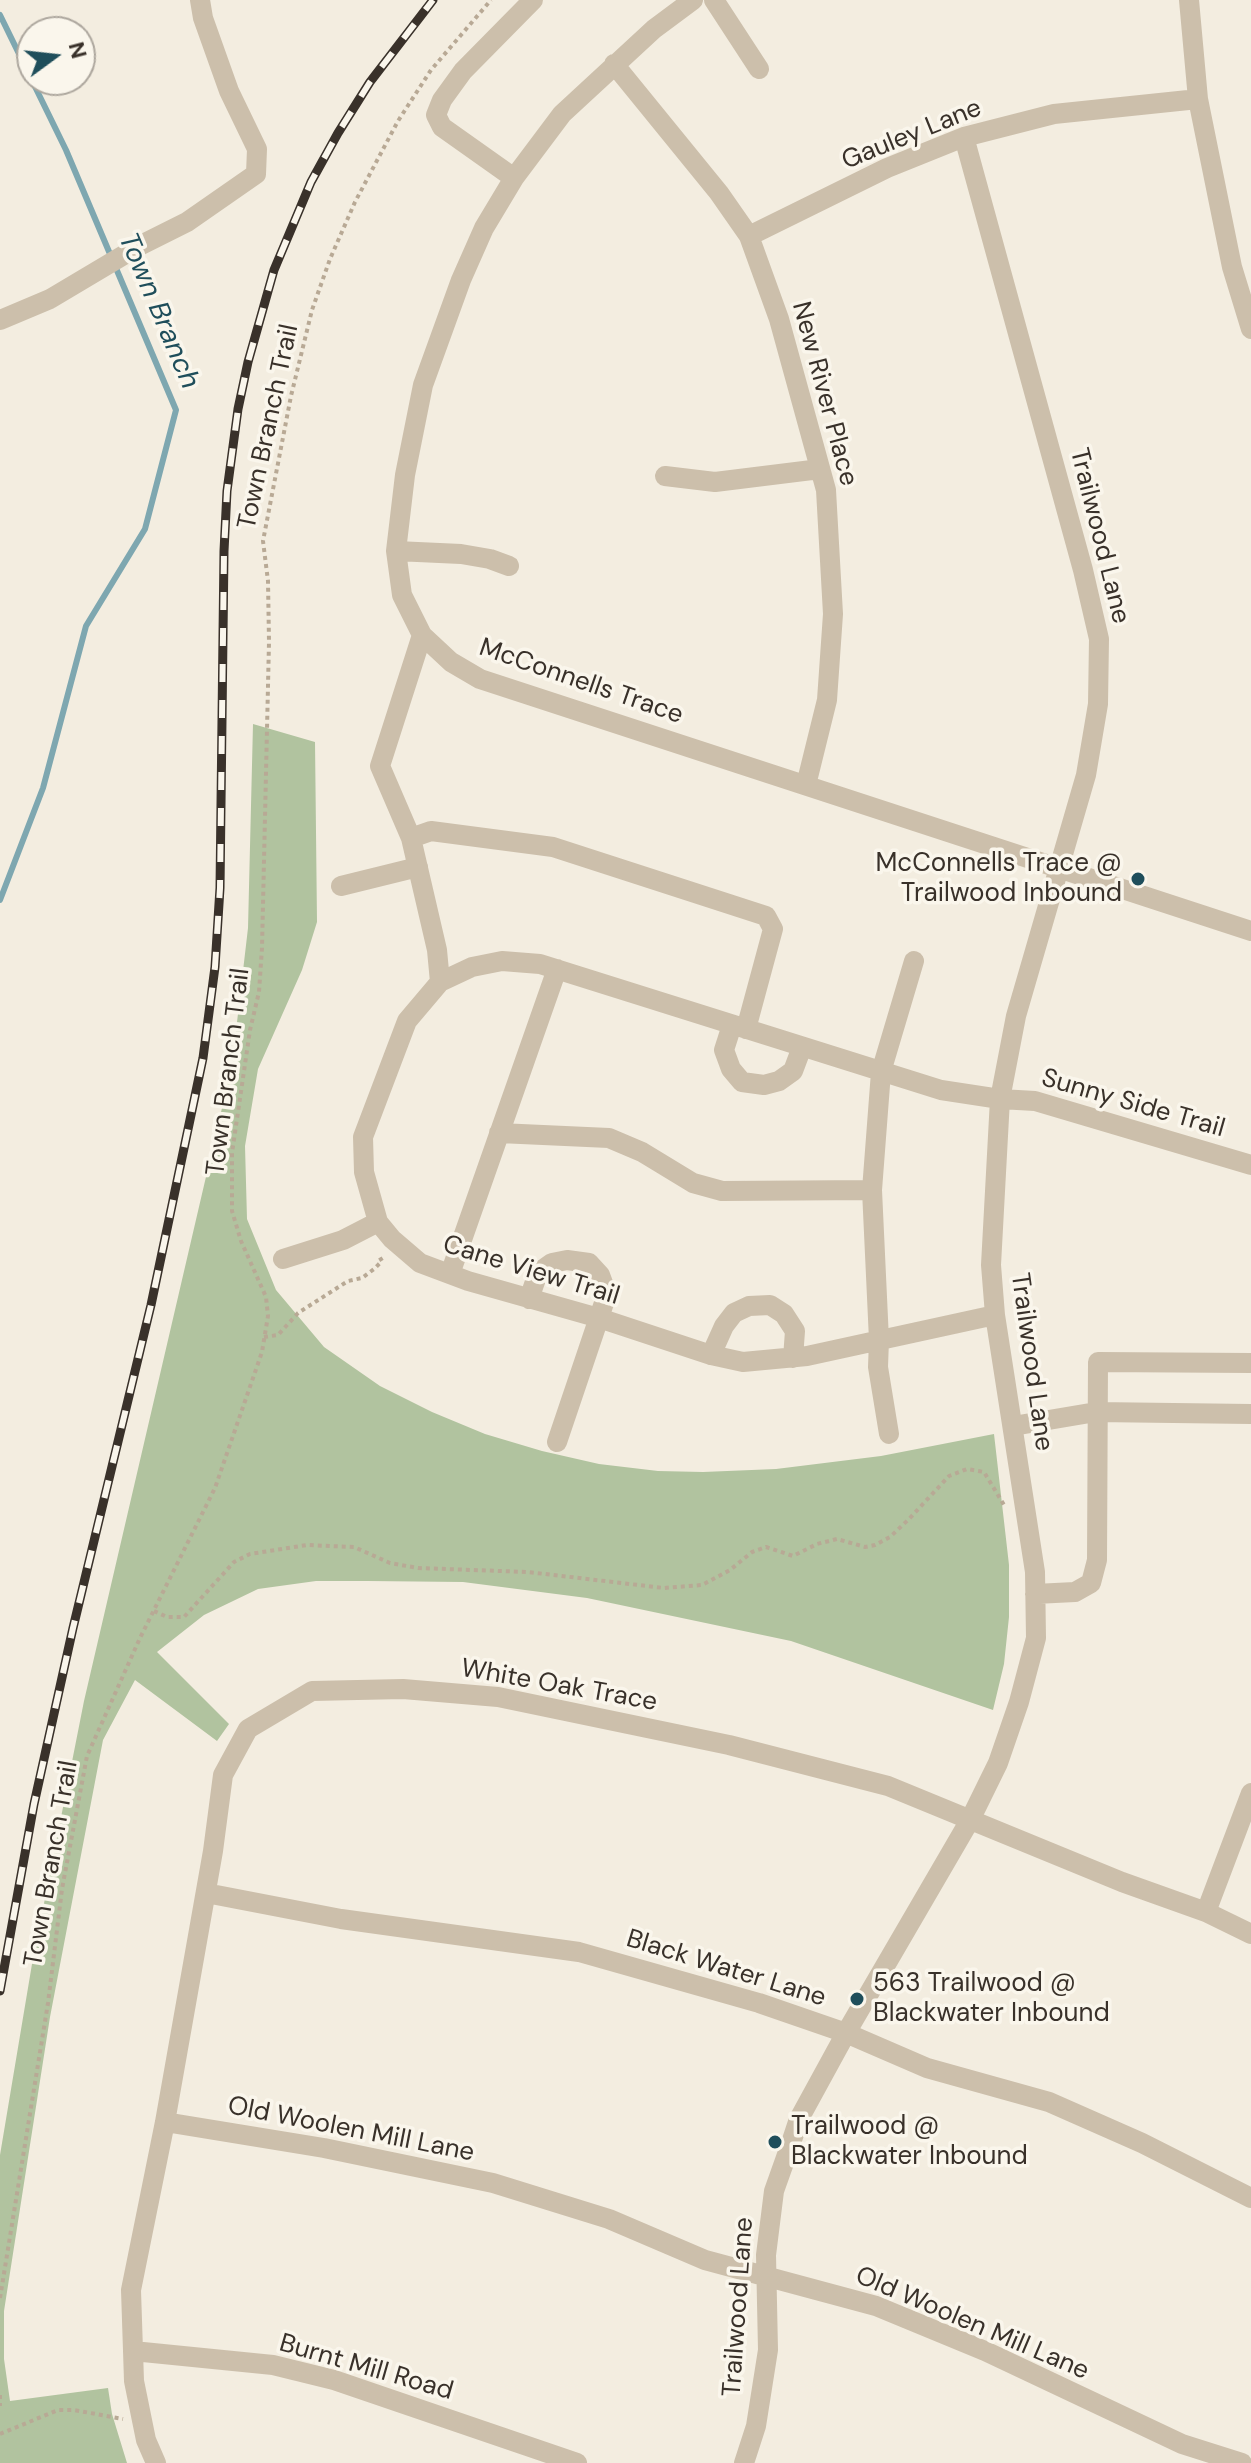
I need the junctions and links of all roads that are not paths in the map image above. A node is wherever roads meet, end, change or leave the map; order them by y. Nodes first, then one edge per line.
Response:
1 (200, 0) edge
2 (533, 0) edge
3 (693, 0) edge
4 (714, 0) edge
5 (1189, 0) edge
6 (614, 64) junction
7 (759, 69) dead end
8 (1198, 99) junction
9 (964, 137) junction
10 (514, 178) junction
11 (749, 236) junction
12 (0, 320) edge
13 (1251, 329) edge
14 (820, 469) junction
15 (665, 476) dead end
16 (396, 551) junction
17 (509, 566) dead end
18 (422, 635) junction
19 (806, 785) junction
20 (411, 838) junction
21 (418, 867) junction
22 (1057, 867) junction
23 (341, 886) dead end
24 (1251, 931) edge
25 (914, 961) dead end
26 (557, 969) junction
27 (440, 982) junction
28 (739, 1027) junction
29 (802, 1047) junction
30 (881, 1072) junction
31 (1000, 1099) junction
32 (499, 1133) junction
33 (1251, 1165) edge
34 (872, 1190) junction
35 (369, 1228) junction
36 (283, 1259) dead end
37 (450, 1274) junction
38 (529, 1299) junction
39 (995, 1315) junction
40 (599, 1318) junction
41 (879, 1340) junction
42 (711, 1355) junction
43 (793, 1358) junction
44 (1251, 1363) edge
45 (1096, 1412) junction
46 (1251, 1414) edge
47 (1013, 1426) junction
48 (889, 1434) dead end
49 (557, 1442) dead end
50 (1035, 1594) junction
51 (1251, 1793) edge
52 (970, 1820) junction
53 (206, 1893) junction
54 (1206, 1912) junction
55 (1251, 1934) edge
56 (846, 2033) junction
57 (165, 2122) junction
58 (1251, 2198) edge
59 (767, 2275) junction
60 (133, 2351) junction
61 (156, 2463) edge
62 (577, 2463) edge
63 (744, 2463) edge
64 (1242, 2463) edge

1 - 12 street
2 - 10 street
3 - 6 street, McConnells Trace
4 - 7 street
5 - 8 street
6 - 10 street, McConnells Trace
6 - 11 street, New River Place
8 - 9 street, Gauley Lane
8 - 13 street
9 - 11 street, Gauley Lane
9 - 22 street, Trailwood Lane
10 - 16 street, McConnells Trace
11 - 14 street, New River Place
14 - 15 street
14 - 19 street, New River Place
16 - 17 street
16 - 18 street, McConnells Trace
18 - 19 street, McConnells Trace
18 - 20 street
19 - 22 street, McConnells Trace
20 - 21 street
20 - 28 street
21 - 23 street
21 - 27 street
22 - 24 street, McConnells Trace
22 - 31 street, Trailwood Lane
25 - 30 street
26 - 27 street, Cane View Trail
26 - 28 street, Cane View Trail
26 - 32 street
27 - 35 street, Cane View Trail
28 - 29 street, Cane View Trail
28 - 29 street
29 - 30 street, Cane View Trail
30 - 31 street, Cane View Trail
30 - 34 street
31 - 33 street, Sunny Side Trail
31 - 39 street, Trailwood Lane
32 - 34 street
32 - 37 street
34 - 41 street
35 - 36 street
35 - 37 street, Cane View Trail
37 - 38 street, Cane View Trail
38 - 40 street, Cane View Trail
38 - 40 street
39 - 41 street, Cane View Trail
39 - 47 street, Trailwood Lane
40 - 42 street, Cane View Trail
40 - 49 street
41 - 43 street, Cane View Trail
41 - 48 street
42 - 43 street, Cane View Trail
42 - 43 street
44 - 45 street
45 - 46 street
45 - 47 street
45 - 50 street
47 - 50 street, Trailwood Lane
50 - 52 street, Trailwood Lane
51 - 54 street
52 - 53 street, White Oak Trace
52 - 54 street, White Oak Trace
52 - 56 street, Trailwood Lane
53 - 56 street, Black Water Lane
53 - 57 street, White Oak Trace
54 - 55 street, White Oak Trace
56 - 58 street, Black Water Lane
56 - 59 street, Trailwood Lane
57 - 59 street, Old Woolen Mill Lane
57 - 60 street, White Oak Trace
59 - 63 street, Trailwood Lane
59 - 64 street, Old Woolen Mill Lane
60 - 61 street, White Oak Trace
60 - 62 street, Burnt Mill Road

